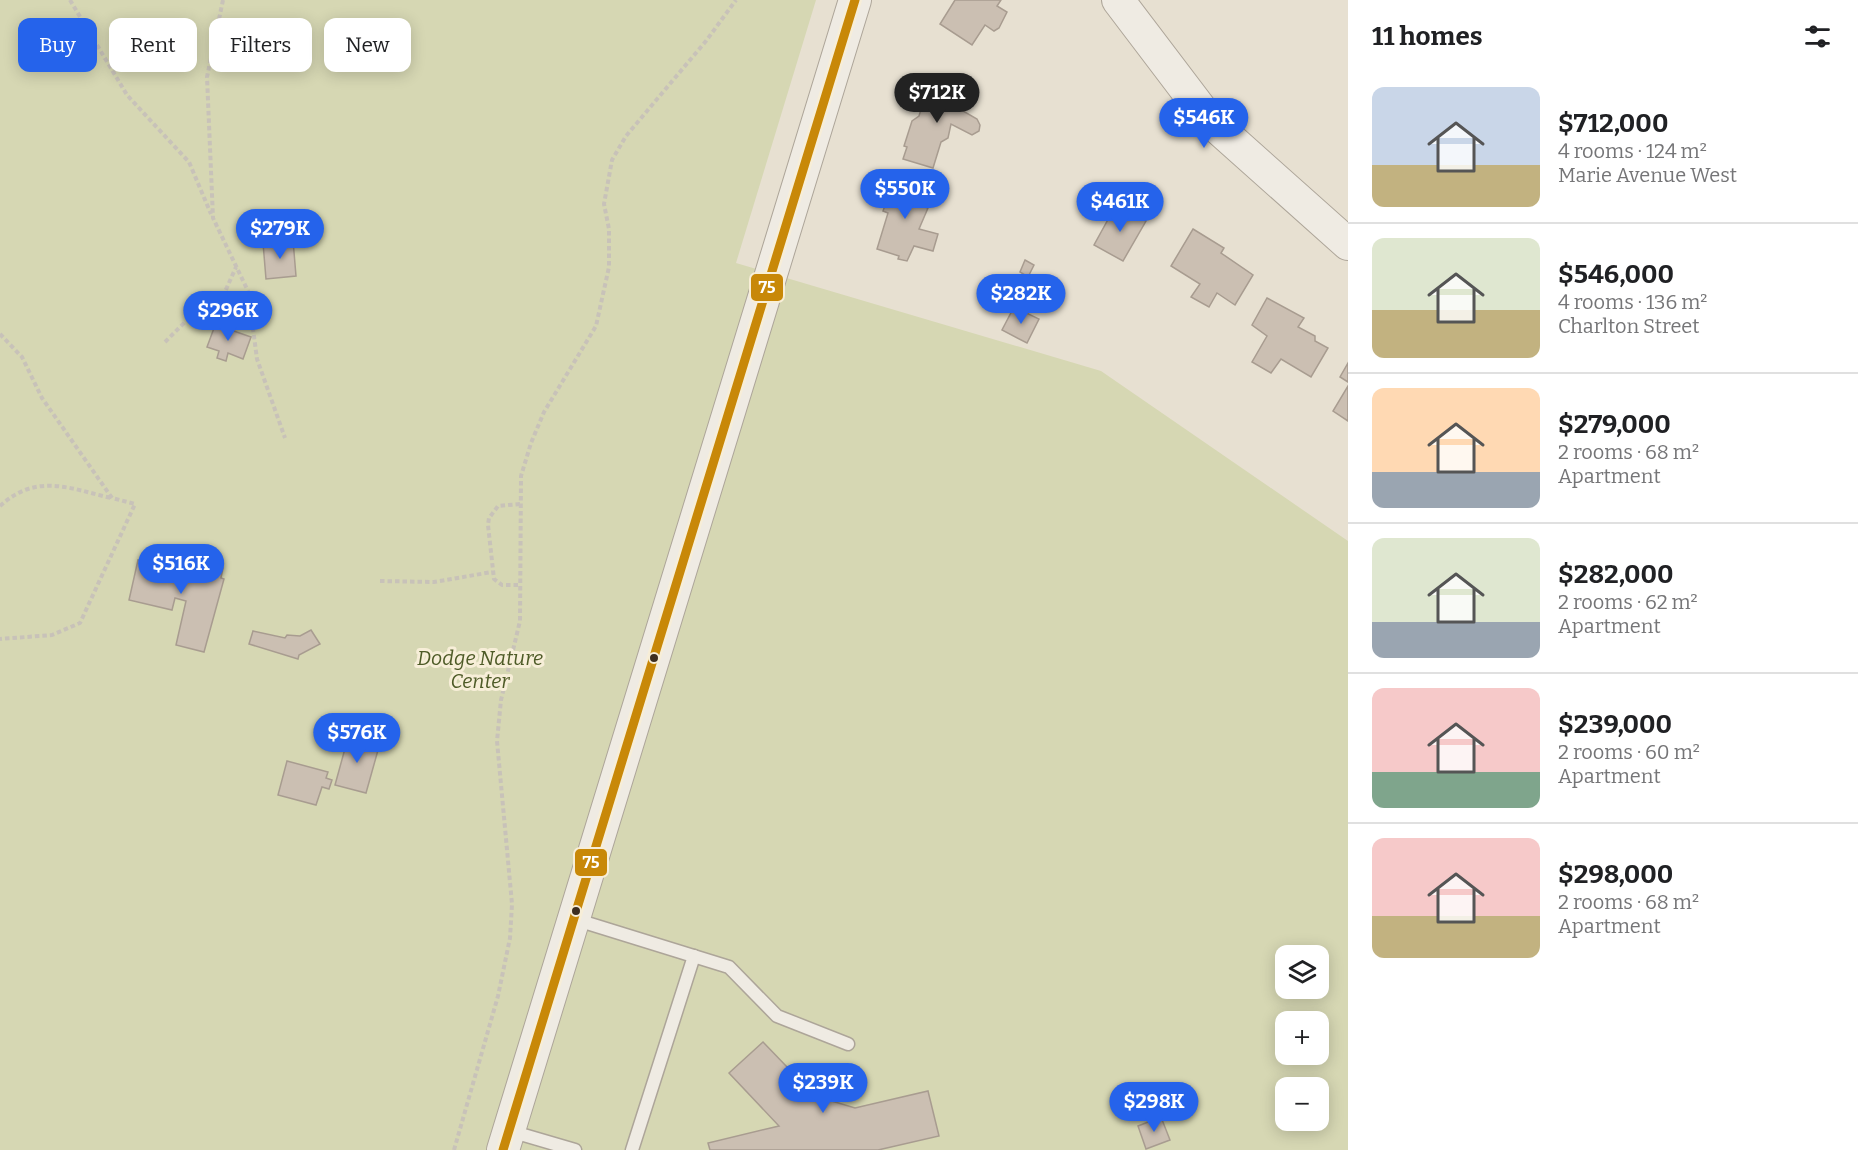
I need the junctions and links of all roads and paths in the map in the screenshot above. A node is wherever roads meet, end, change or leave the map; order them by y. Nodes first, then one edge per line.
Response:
1 (70, 0) edge
2 (223, 0) edge
3 (736, 0) edge
4 (855, 0) edge
5 (1118, 0) edge
6 (213, 218) junction
7 (1348, 244) edge
8 (236, 266) junction
9 (0, 334) edge
10 (165, 342) dead end
11 (285, 438) dead end
12 (112, 498) junction
13 (520, 504) junction
14 (0, 506) edge
15 (492, 572) junction
16 (380, 581) dead end
17 (521, 585) junction
18 (0, 639) edge
19 (574, 919) junction
20 (694, 956) junction
21 (848, 1044) dead end
22 (506, 1140) edge
23 (454, 1150) edge
24 (575, 1150) edge
25 (632, 1150) edge

1 - 6 path
2 - 6 path
3 - 13 path
4 - 19 street
5 - 7 street
6 - 8 path
8 - 10 path
8 - 11 path
9 - 12 path
12 - 14 path
12 - 18 path
13 - 15 path
13 - 17 path
15 - 16 path
15 - 17 path
17 - 23 path
19 - 20 lane
19 - 22 street
20 - 21 lane
20 - 25 lane
22 - 24 lane

